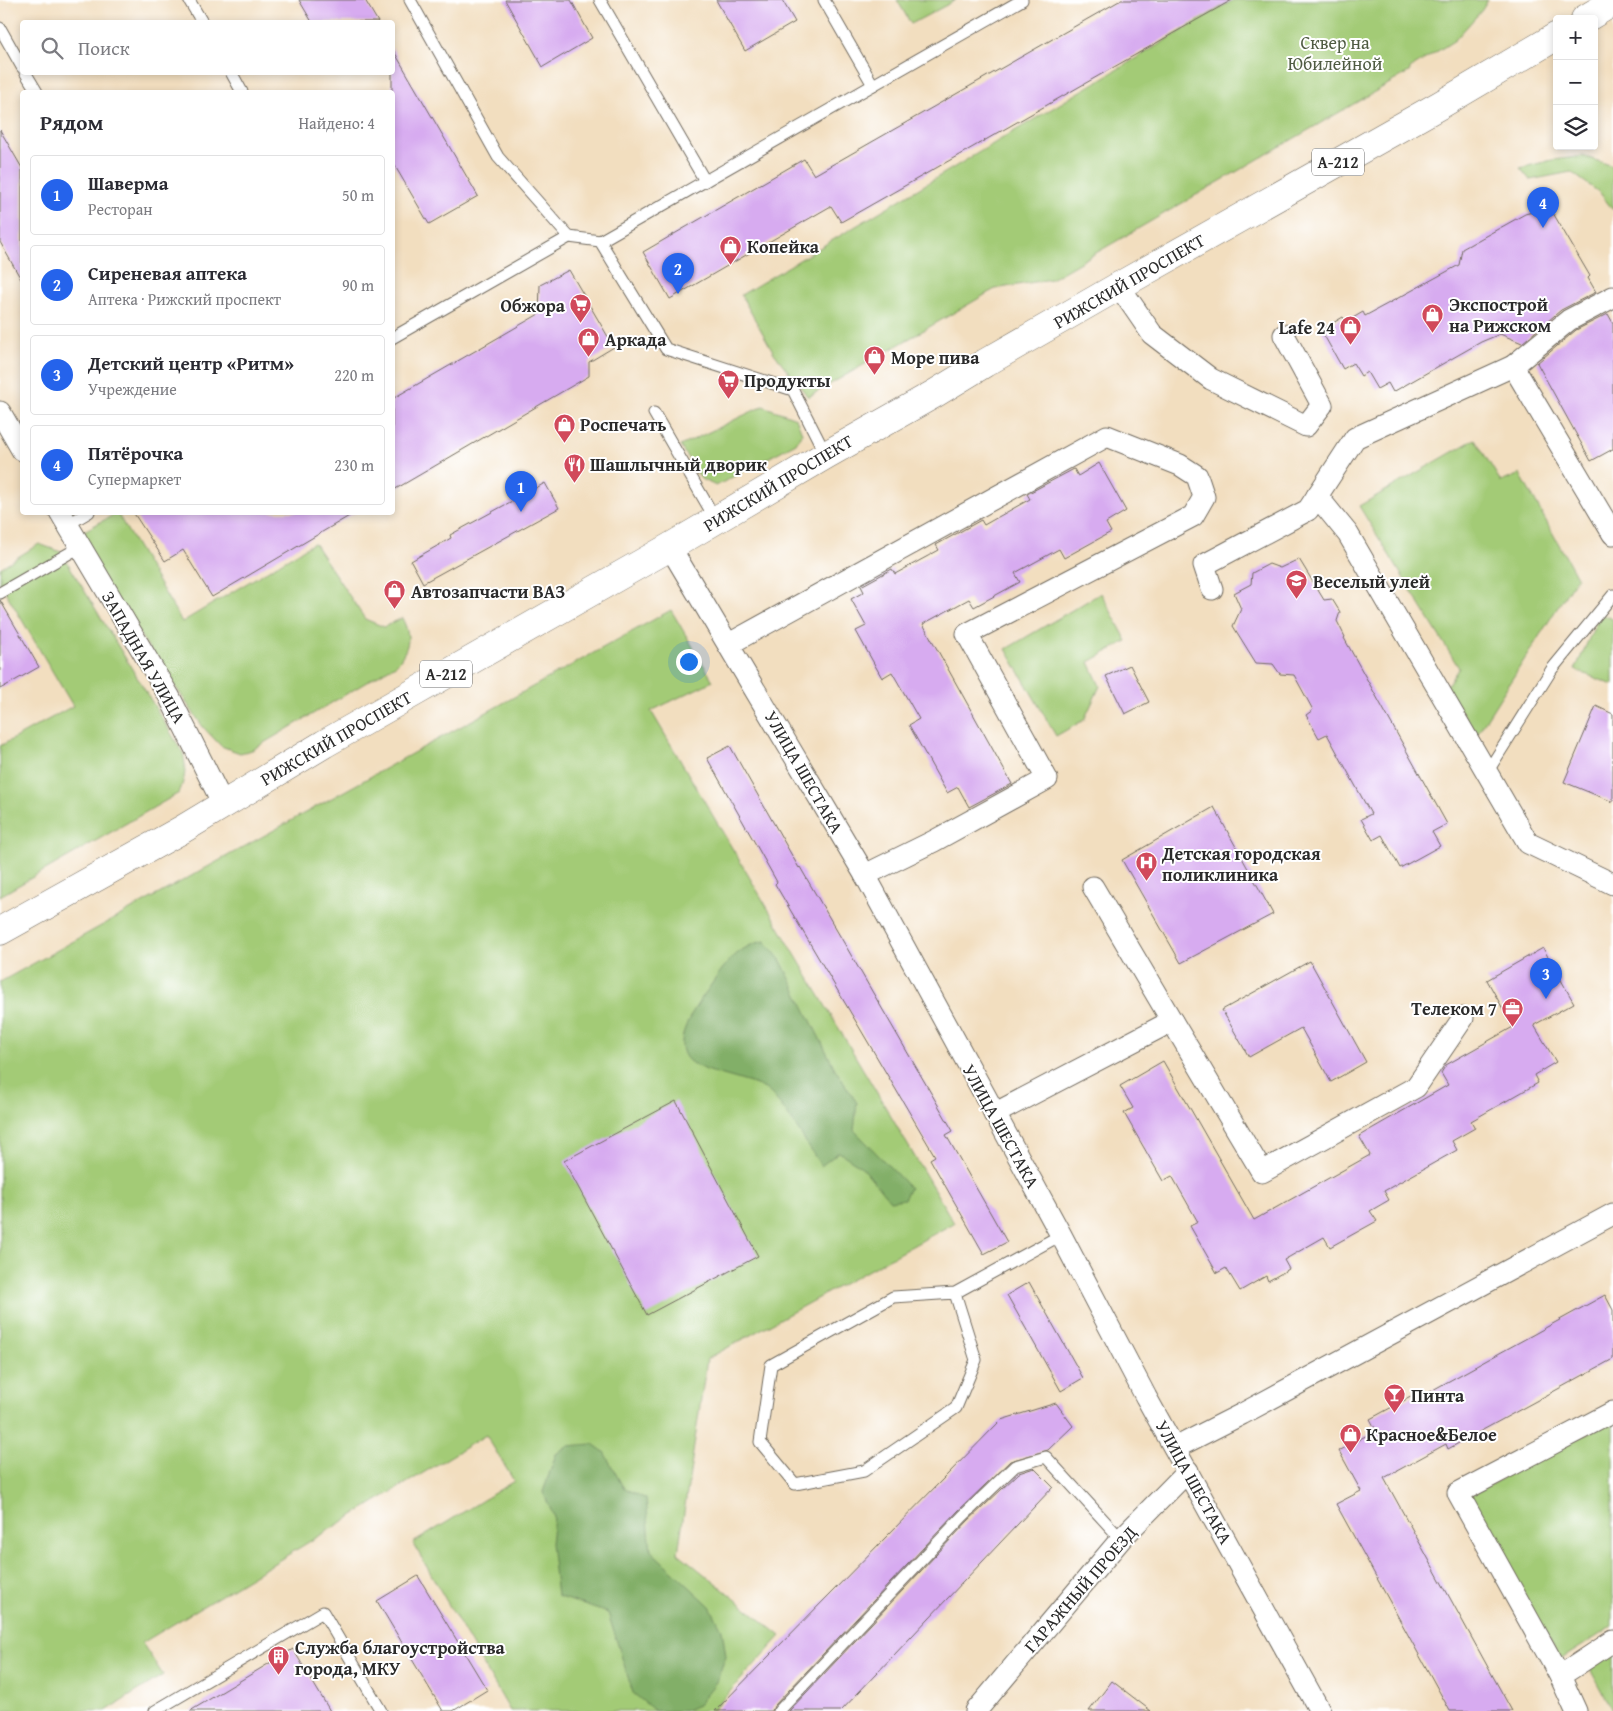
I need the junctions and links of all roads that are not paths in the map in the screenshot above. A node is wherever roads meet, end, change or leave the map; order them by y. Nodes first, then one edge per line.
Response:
1 (189, 0) edge
2 (410, 0) edge
3 (600, 0) edge
4 (824, 0) edge
5 (1022, 0) edge
6 (201, 20) edge
7 (0, 28) edge
8 (1553, 38) edge
9 (20, 64) edge
10 (27, 75) edge
11 (233, 75) edge
12 (873, 85) junction
13 (36, 90) edge
14 (241, 90) edge
15 (704, 181) junction
16 (569, 237) junction
17 (600, 242) junction
18 (1119, 286) junction
19 (1613, 297) edge
20 (1284, 335) dead end
21 (395, 336) edge
22 (1513, 366) junction
23 (0, 412) edge
24 (654, 413) dead end
25 (20, 447) edge
26 (826, 454) junction
27 (1317, 496) junction
28 (78, 515) edge
29 (63, 519) edge
30 (716, 520) junction
31 (1613, 534) edge
32 (80, 547) junction
33 (670, 547) junction
34 (1212, 589) dead end
35 (0, 593) edge
36 (1613, 595) edge
37 (729, 644) junction
38 (1486, 774) junction
39 (223, 804) junction
40 (865, 876) junction
41 (1613, 884) edge
42 (1093, 887) dead end
43 (0, 931) edge
44 (1463, 1018) dead end
45 (1172, 1021) junction
46 (994, 1114) junction
47 (1613, 1214) edge
48 (1061, 1235) junction
49 (955, 1293) junction
50 (1613, 1412) edge
51 (1175, 1448) junction
52 (1188, 1471) junction
53 (1121, 1539) junction
54 (1613, 1641) edge
55 (1560, 1676) junction
56 (174, 1706) edge
57 (155, 1711) edge
58 (381, 1711) edge
59 (779, 1711) edge
60 (976, 1711) edge
61 (1320, 1711) edge
62 (1576, 1711) edge

1 - 6 lane
2 - 16 lane
3 - 15 lane
4 - 12 lane
5 - 12 lane
7 - 9 lane
8 - 18 highway, РИЖСКИЙ ПРОСПЕКТ / А-212
10 - 13 lane
11 - 14 lane
12 - 15 lane
15 - 17 lane
16 - 17 lane
16 - 21 lane
17 - 26 lane
18 - 20 street
18 - 26 highway, РИЖСКИЙ ПРОСПЕКТ / А-212
19 - 22 street
22 - 27 street
22 - 31 street
23 - 25 street
24 - 30 lane
26 - 30 highway, РИЖСКИЙ ПРОСПЕКТ / А-212
27 - 34 street
27 - 38 street
28 - 29 lane
29 - 32 street, ЗАПАДНАЯ УЛИЦА
30 - 33 highway, РИЖСКИЙ ПРОСПЕКТ / А-212
32 - 35 lane
32 - 39 street, ЗАПАДНАЯ УЛИЦА
33 - 37 street, УЛИЦА ШЕСТАКА
33 - 39 highway, РИЖСКИЙ ПРОСПЕКТ / А-212
36 - 38 lane
37 - 40 street, УЛИЦА ШЕСТАКА
37 - 40 street
38 - 41 street
39 - 43 highway, РИЖСКИЙ ПРОСПЕКТ / А-212
40 - 46 street, УЛИЦА ШЕСТАКА
42 - 45 street
44 - 45 street
45 - 46 street
46 - 48 street, УЛИЦА ШЕСТАКА
47 - 51 street
48 - 49 lane
48 - 51 street, УЛИЦА ШЕСТАКА
49 - 49 lane
50 - 55 street
51 - 52 street, УЛИЦА ШЕСТАКА
52 - 53 street, ГАРАЖНЫЙ ПРОЕЗД
52 - 61 street, УЛИЦА ШЕСТАКА
53 - 59 lane
53 - 60 street, ГАРАЖНЫЙ ПРОЕЗД
54 - 55 street
55 - 62 street
56 - 57 lane
56 - 58 lane

